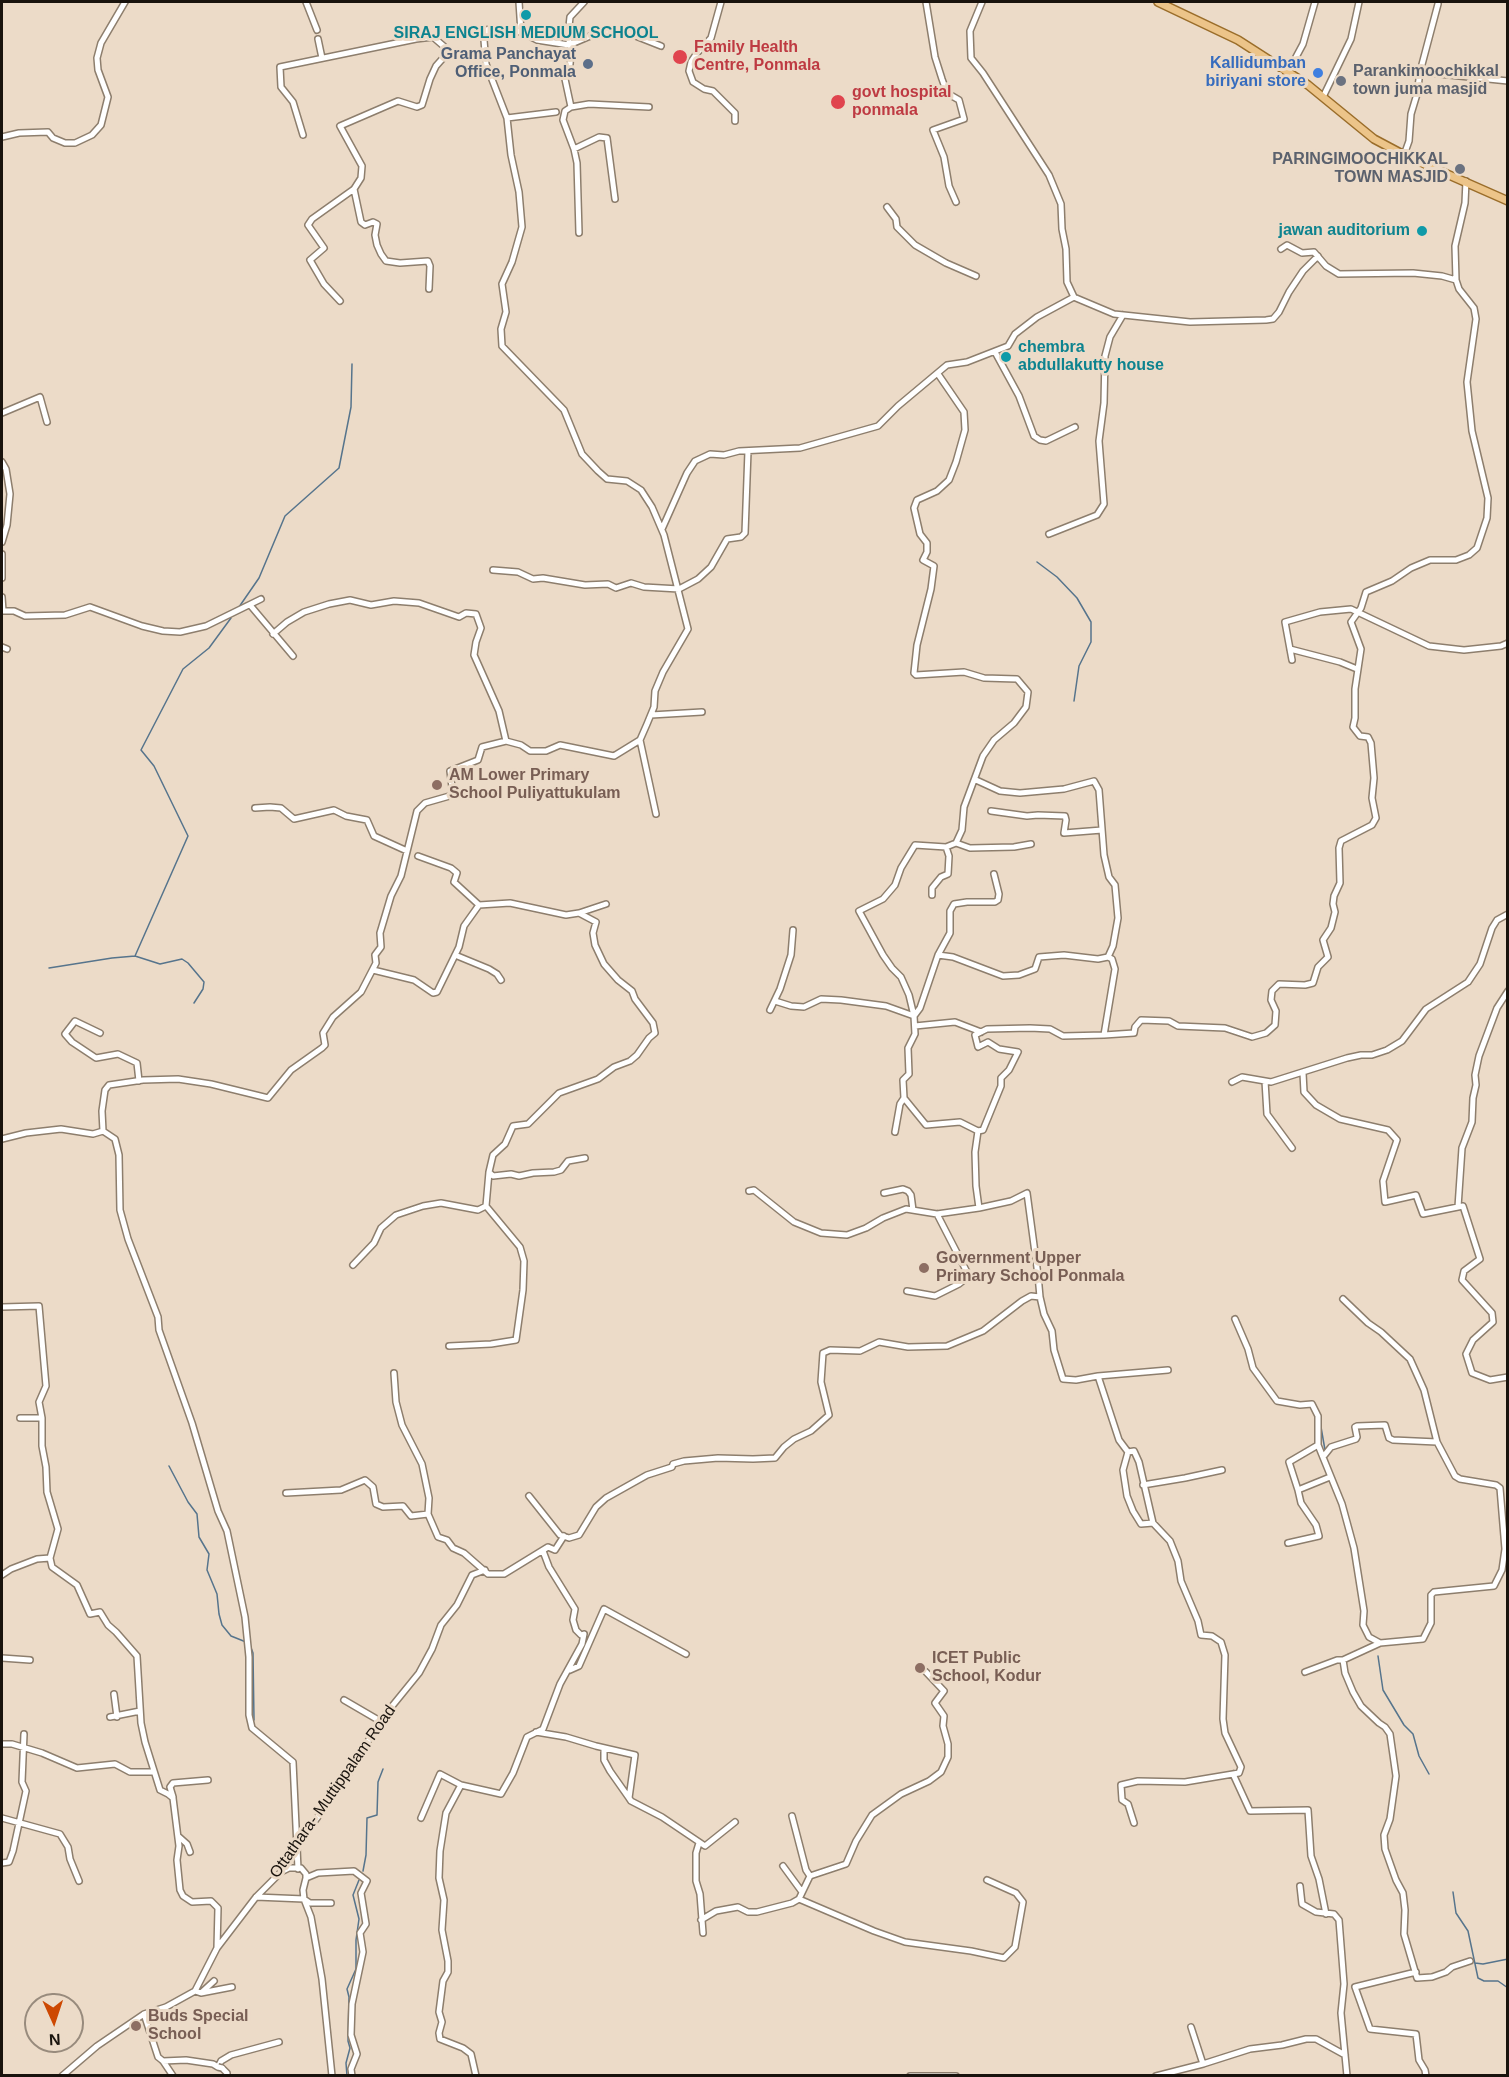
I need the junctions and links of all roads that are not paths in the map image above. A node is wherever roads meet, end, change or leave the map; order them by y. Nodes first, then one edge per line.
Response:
1 (126, 2) edge
2 (306, 2) edge
3 (519, 2) edge
4 (585, 2) edge
5 (721, 2) edge
6 (926, 2) edge
7 (982, 2) edge
8 (1158, 2) edge
9 (1315, 2) edge
10 (1359, 2) edge
11 (1438, 4) dead end
12 (317, 30) dead end
13 (521, 32) junction
14 (318, 39) dead end
15 (569, 45) junction
16 (661, 46) dead end
17 (454, 55) junction
18 (485, 56) junction
19 (322, 58) junction
20 (1288, 72) junction
21 (1420, 72) junction
22 (1508, 81) edge
23 (1323, 97) junction
24 (571, 107) junction
25 (649, 107) dead end
26 (556, 112) dead end
27 (507, 118) junction
28 (735, 121) dead end
29 (303, 135) dead end
30 (2, 137) edge
31 (574, 149) junction
32 (1404, 155) junction
33 (1466, 181) junction
34 (354, 189) junction
35 (615, 199) dead end
36 (1507, 200) edge
37 (956, 201) dead end
38 (886, 207) dead end
39 (579, 233) dead end
40 (1281, 249) dead end
41 (1318, 256) junction
42 (976, 276) dead end
43 (1456, 280) junction
44 (429, 289) dead end
45 (1076, 297) dead end
46 (340, 301) dead end
47 (1123, 315) junction
48 (996, 352) junction
49 (938, 374) junction
50 (2, 413) edge
51 (47, 422) dead end
52 (1076, 427) dead end
53 (748, 452) junction
54 (2, 462) edge
55 (662, 529) junction
56 (1049, 534) dead end
57 (2, 542) edge
58 (2, 554) edge
59 (493, 570) dead end
60 (2, 578) edge
61 (679, 589) junction
62 (2, 597) edge
63 (261, 599) dead end
64 (250, 605) junction
65 (2, 611) edge
66 (1358, 613) junction
67 (273, 634) junction
68 (1508, 643) edge
69 (1290, 649) junction
70 (293, 656) dead end
71 (1292, 660) dead end
72 (1357, 669) junction
73 (702, 712) dead end
74 (651, 715) junction
75 (640, 740) junction
76 (506, 741) junction
77 (976, 780) junction
78 (255, 808) dead end
79 (991, 811) dead end
80 (656, 814) dead end
81 (1102, 830) junction
82 (956, 843) junction
83 (1031, 844) dead end
84 (946, 847) junction
85 (407, 851) junction
86 (418, 856) dead end
87 (994, 873) dead end
88 (932, 895) dead end
89 (606, 904) dead end
90 (479, 905) junction
91 (577, 914) junction
92 (1508, 914) edge
93 (793, 930) dead end
94 (455, 955) junction
95 (938, 955) junction
96 (1108, 957) junction
97 (373, 970) junction
98 (501, 980) dead end
99 (1508, 991) edge
100 (775, 1001) junction
101 (770, 1010) dead end
102 (914, 1016) junction
103 (915, 1026) junction
104 (981, 1032) junction
105 (100, 1033) dead end
106 (1104, 1035) junction
107 (1303, 1073) junction
108 (139, 1081) junction
109 (1265, 1081) junction
110 (1232, 1082) dead end
111 (904, 1098) junction
112 (103, 1131) junction
113 (895, 1131) dead end
114 (978, 1131) junction
115 (2, 1138) edge
116 (1292, 1148) dead end
117 (585, 1158) dead end
118 (489, 1172) junction
119 (749, 1191) dead end
120 (884, 1193) dead end
121 (486, 1206) junction
122 (1458, 1207) junction
123 (980, 1208) junction
124 (913, 1210) junction
125 (937, 1214) junction
126 (353, 1265) dead end
127 (907, 1291) dead end
128 (1040, 1297) junction
129 (1343, 1299) dead end
130 (2, 1307) edge
131 (1234, 1319) dead end
132 (449, 1346) dead end
133 (1168, 1370) dead end
134 (394, 1373) dead end
135 (1098, 1376) junction
136 (1508, 1377) edge
137 (20, 1418) dead end
138 (42, 1418) junction
139 (1437, 1442) junction
140 (1318, 1445) junction
141 (1128, 1452) junction
142 (1323, 1457) junction
143 (1222, 1470) dead end
144 (1330, 1477) junction
145 (1143, 1485) junction
146 (1298, 1490) junction
147 (286, 1493) dead end
148 (529, 1496) dead end
149 (428, 1514) junction
150 (1153, 1523) junction
151 (564, 1536) junction
152 (1288, 1543) dead end
153 (543, 1551) dead end
154 (50, 1558) junction
155 (485, 1570) junction
156 (2, 1575) edge
157 (1380, 1643) junction
158 (686, 1654) dead end
159 (2, 1658) edge
160 (30, 1660) dead end
161 (1343, 1660) junction
162 (569, 1670) junction
163 (1305, 1671) dead end
164 (926, 1672) dead end
165 (114, 1694) dead end
166 (344, 1700) dead end
167 (140, 1711) junction
168 (110, 1717) dead end
169 (117, 1717) junction
170 (380, 1721) junction
171 (535, 1732) junction
172 (24, 1734) dead end
173 (2, 1744) edge
174 (24, 1748) junction
175 (604, 1748) junction
176 (154, 1772) junction
177 (1233, 1774) junction
178 (208, 1780) dead end
179 (461, 1785) junction
180 (173, 1798) junction
181 (629, 1798) junction
182 (1284, 1803) dead end
183 (1286, 1810) junction
184 (792, 1816) dead end
185 (2, 1818) edge
186 (421, 1818) dead end
187 (18, 1821) junction
188 (735, 1822) dead end
189 (1134, 1823) dead end
190 (178, 1836) junction
191 (699, 1843) junction
192 (296, 1847) junction
193 (190, 1852) dead end
194 (2, 1863) edge
195 (783, 1866) dead end
196 (298, 1869) junction
197 (282, 1872) junction
198 (810, 1876) junction
199 (306, 1878) junction
200 (987, 1880) dead end
201 (79, 1881) dead end
202 (1300, 1886) dead end
203 (801, 1892) junction
204 (256, 1897) junction
205 (304, 1899) junction
206 (799, 1899) junction
207 (330, 1903) dead end
208 (1326, 1914) junction
209 (701, 1920) junction
210 (703, 1933) dead end
211 (217, 1948) junction
212 (1470, 1961) dead end
213 (1416, 1972) junction
214 (214, 1981) dead end
215 (232, 1987) dead end
216 (198, 1992) junction
217 (166, 2007) junction
218 (144, 2014) junction
219 (171, 2015) dead end
220 (1191, 2027) dead end
221 (279, 2042) dead end
222 (1345, 2055) junction
223 (164, 2061) junction
224 (1203, 2064) junction
225 (219, 2067) junction
226 (62, 2076) edge
227 (173, 2076) edge
228 (227, 2076) edge
229 (332, 2076) edge
230 (352, 2076) edge
231 (476, 2076) edge
232 (910, 2076) edge
233 (956, 2076) edge
234 (1156, 2076) edge
235 (1347, 2076) edge
236 (1426, 2076) edge

1 - 30 street
2 - 12 street
3 - 13 street
4 - 15 street
5 - 28 street
6 - 37 street
7 - 48 street
8 - 20 main road
9 - 20 street
10 - 23 street
11 - 21 street
13 - 15 street
13 - 18 street
14 - 19 street
15 - 16 street
15 - 24 street
17 - 18 street
17 - 19 street
17 - 34 street
18 - 27 street
19 - 29 street
20 - 23 main road
21 - 22 street
21 - 32 street
23 - 32 main road
24 - 25 street
24 - 31 street
26 - 27 street
27 - 55 street
31 - 35 street
31 - 39 street
32 - 33 main road
33 - 36 main road
33 - 43 street
34 - 44 street
34 - 46 street
38 - 42 street
40 - 41 street
41 - 43 street
41 - 47 street
43 - 66 street
45 - 47 street
47 - 56 street
48 - 49 street
48 - 52 street
49 - 53 street
49 - 77 street
50 - 51 street
53 - 55 street
53 - 61 street
54 - 57 street
55 - 61 street
58 - 60 street
59 - 61 street
61 - 74 street
62 - 65 street
63 - 64 street
64 - 65 street
64 - 67 street
66 - 68 street
66 - 69 street
66 - 72 street
67 - 70 street
67 - 76 street
69 - 71 street
69 - 72 street
72 - 106 street
73 - 74 street
74 - 75 street
75 - 76 street
75 - 80 street
76 - 85 street
77 - 81 street
77 - 82 street
78 - 85 street
79 - 81 street
81 - 96 street
82 - 83 street
82 - 84 street
84 - 88 street
84 - 102 street
85 - 97 street
86 - 90 street
87 - 95 street
89 - 91 street
90 - 91 street
90 - 94 street
91 - 118 street
92 - 107 street
93 - 100 street
94 - 97 street
94 - 98 street
95 - 96 street
95 - 102 street
96 - 106 street
97 - 108 street
99 - 122 street
100 - 101 street
100 - 102 street
102 - 103 street
103 - 104 street
103 - 111 street
104 - 106 street
104 - 114 street
105 - 108 street
107 - 109 street
107 - 122 street
108 - 112 street
109 - 110 street
109 - 116 street
111 - 113 street
111 - 114 street
112 - 115 street
112 - 192 street
114 - 123 street
117 - 118 street
118 - 121 street
119 - 124 street
120 - 124 street
121 - 126 street
121 - 132 street
122 - 136 street
123 - 125 street
123 - 128 street
124 - 125 street
125 - 127 street
128 - 135 street
128 - 151 street
129 - 139 street
130 - 138 street
131 - 140 street
133 - 135 street
134 - 149 street
135 - 141 street
137 - 138 street
138 - 154 street
139 - 142 street
139 - 157 street
140 - 142 street
140 - 146 street
141 - 145 street
141 - 150 street
142 - 144 street
143 - 145 street
144 - 146 street
144 - 157 street
145 - 150 street
146 - 152 street
147 - 149 street
148 - 151 street
149 - 155 street
150 - 177 street
151 - 155 street
153 - 162 street
154 - 156 street
154 - 167 street
155 - 170 street, Ottathara- Muttippalam Road
157 - 161 street
158 - 162 street
159 - 160 street
161 - 163 street
161 - 213 street
162 - 171 street
164 - 198 street
165 - 169 street
166 - 170 street
167 - 169 street
167 - 176 street
168 - 169 street
170 - 192 street, Ottathara- Muttippalam Road
171 - 175 street
171 - 179 street
172 - 174 street
173 - 174 street
174 - 176 street
174 - 187 street
175 - 181 street
175 - 181 street
176 - 180 street
177 - 183 street
177 - 189 street
178 - 180 street
179 - 186 street
179 - 231 street
180 - 190 street
181 - 191 street
182 - 183 street
183 - 208 street
184 - 198 street
185 - 187 street
187 - 194 street
187 - 201 street
188 - 191 street
190 - 193 street
190 - 211 street
191 - 209 street
192 - 196 street
192 - 197 street, Ottathara- Muttippalam Road
195 - 203 street
196 - 197 street
196 - 199 street
197 - 204 street, Ottathara- Muttippalam Road
198 - 203 street
199 - 205 street
199 - 230 street
200 - 206 street
202 - 208 street
203 - 206 street
204 - 205 street
204 - 211 street, Ottathara- Muttippalam Road
205 - 207 street
205 - 229 street
206 - 209 street
208 - 222 street
209 - 210 street
211 - 216 street, Ottathara- Muttippalam Road
212 - 213 street
213 - 236 street
214 - 216 street
215 - 216 street
216 - 217 street
217 - 218 street
217 - 219 street
218 - 223 street
218 - 226 street
220 - 224 street
221 - 225 street
222 - 224 street
222 - 235 street
223 - 225 street
223 - 227 street
224 - 234 street
225 - 228 street
232 - 233 street

